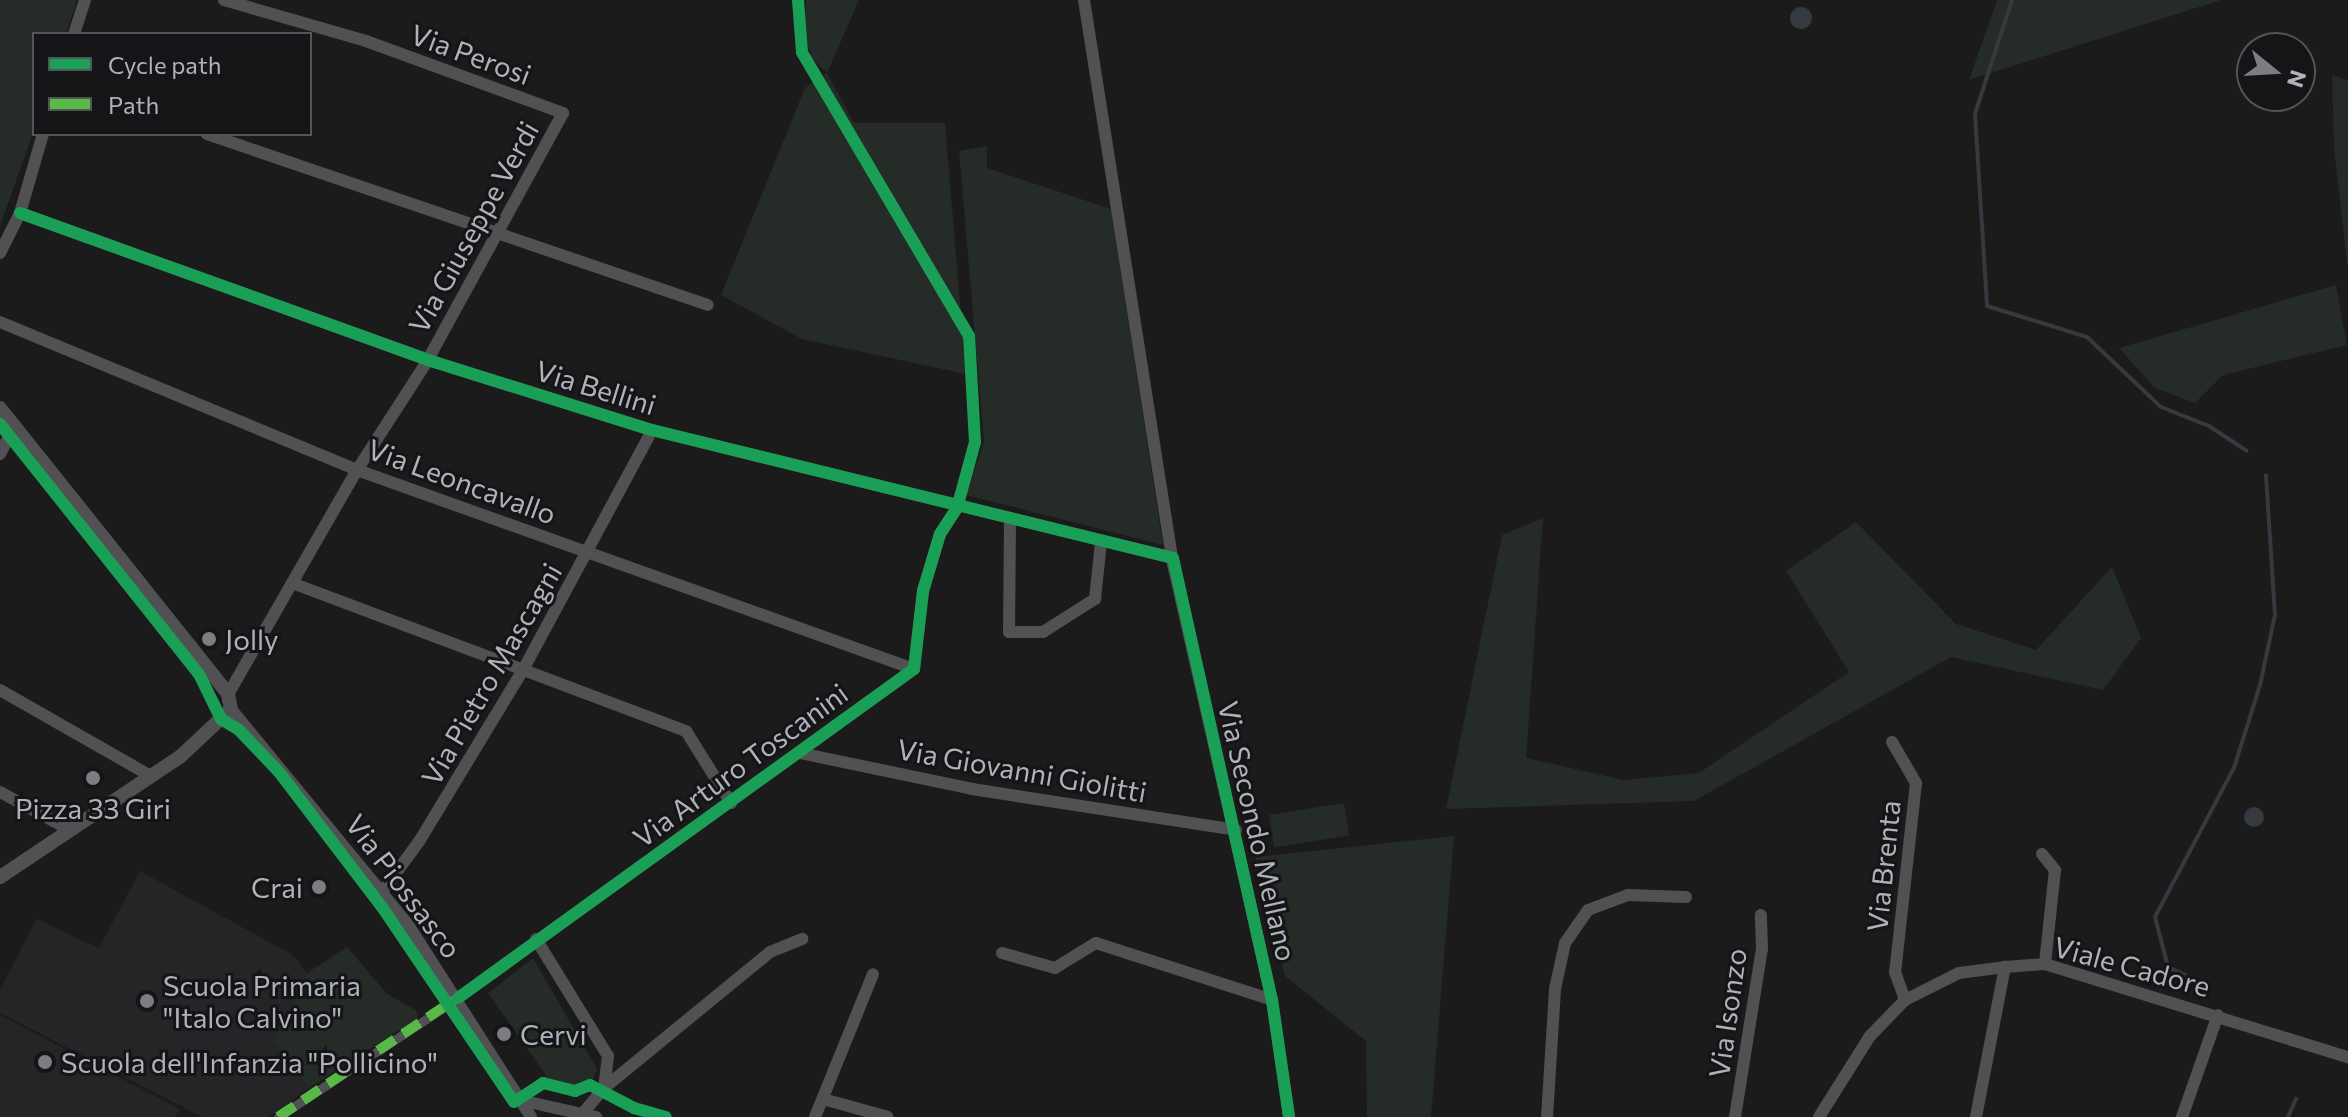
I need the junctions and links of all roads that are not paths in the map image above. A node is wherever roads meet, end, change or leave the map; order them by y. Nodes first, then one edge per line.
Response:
1 (85, 0) edge
2 (224, 0) edge
3 (1084, 0) edge
4 (75, 32) edge
5 (563, 113) joint
6 (42, 136) edge
7 (213, 136) edge
8 (20, 213) junction
9 (493, 233) junction
10 (0, 253) edge
11 (708, 305) dead end
12 (0, 322) edge
13 (428, 360) junction
14 (0, 408) edge
15 (14, 426) junction
16 (652, 430) junction
17 (0, 454) edge
18 (357, 470) junction
19 (957, 508) junction
20 (1010, 520) junction
21 (1101, 542) junction
22 (589, 553) junction
23 (1173, 558) junction
24 (292, 583) junction
25 (914, 669) junction
26 (523, 670) junction
27 (0, 690) edge
28 (228, 694) junction
29 (231, 709) junction
30 (1892, 742) dead end
31 (800, 753) junction
32 (151, 776) junction
33 (0, 792) edge
34 (731, 803) junction
35 (70, 830) junction
36 (1236, 830) junction
37 (2042, 854) dead end
38 (0, 877) edge
39 (382, 892) junction
40 (1686, 897) dead end
41 (1761, 915) dead end
42 (536, 939) junction
43 (803, 939) dead end
44 (1002, 953) dead end
45 (2045, 964) junction
46 (2005, 967) junction
47 (873, 974) dead end
48 (458, 998) junction
49 (1272, 1000) junction
50 (1905, 1000) junction
51 (2218, 1015) junction
52 (2348, 1057) edge
53 (604, 1088) junction
54 (823, 1099) junction
55 (524, 1101) junction
56 (590, 1115) edge
57 (278, 1117) edge
58 (530, 1117) edge
59 (815, 1117) edge
60 (888, 1117) edge
61 (1289, 1117) edge
62 (1547, 1117) edge
63 (1735, 1117) edge
64 (1819, 1117) edge
65 (1976, 1117) edge
66 (2182, 1117) edge

1 - 4 street
2 - 5 street, Via Perosi
3 - 23 street, Via Secondo Mellano
5 - 9 street, Via Giuseppe Verdi
6 - 8 street
7 - 9 street
8 - 10 street
8 - 13 street, Via Bellini
9 - 11 street
9 - 13 street, Via Giuseppe Verdi
12 - 18 street, Via Leoncavallo
13 - 16 street, Via Bellini
13 - 18 street, Via Giuseppe Verdi
14 - 15 street, Via Piossasco
15 - 17 street
15 - 28 street, Via Piossasco
16 - 19 street, Via Bellini
16 - 22 street, Via Pietro Mascagni
18 - 22 street, Via Leoncavallo
18 - 24 street, Via Giuseppe Verdi
19 - 20 street, Via Bellini
19 - 25 street
20 - 21 street, Via Bellini
20 - 21 street
21 - 23 street, Via Bellini
22 - 25 street, Via Leoncavallo
22 - 26 street, Via Pietro Mascagni
23 - 36 street, Via Secondo Mellano
24 - 26 street
24 - 28 street, Via Giuseppe Verdi
25 - 31 street, Via Arturo Toscanini
26 - 34 street
26 - 39 street, Via Pietro Mascagni
27 - 32 street
28 - 29 street, Via Piossasco
29 - 32 street
29 - 39 street, Via Piossasco
30 - 50 street, Via Brenta
31 - 34 street, Via Arturo Toscanini
31 - 36 street, Via Giovanni Giolitti
32 - 35 street
33 - 35 street
34 - 42 street, Via Arturo Toscanini
35 - 38 street
36 - 49 street, Via Secondo Mellano
37 - 45 street
39 - 48 street, Via Piossasco
40 - 62 street
41 - 63 street, Via Isonzo
42 - 48 street, Via Arturo Toscanini
42 - 53 street
43 - 53 street
44 - 49 street
45 - 46 street, Viale Cadore
45 - 51 street, Viale Cadore
46 - 50 street, Viale Cadore
46 - 65 street
47 - 54 street
48 - 55 street, Via Piossasco
48 - 57 street
49 - 61 street, Via Secondo Mellano
50 - 64 street, Viale Cadore
51 - 52 street, Viale Cadore
51 - 66 street
53 - 56 street
54 - 59 street
54 - 60 street
55 - 56 street
55 - 58 street, Via Piossasco

